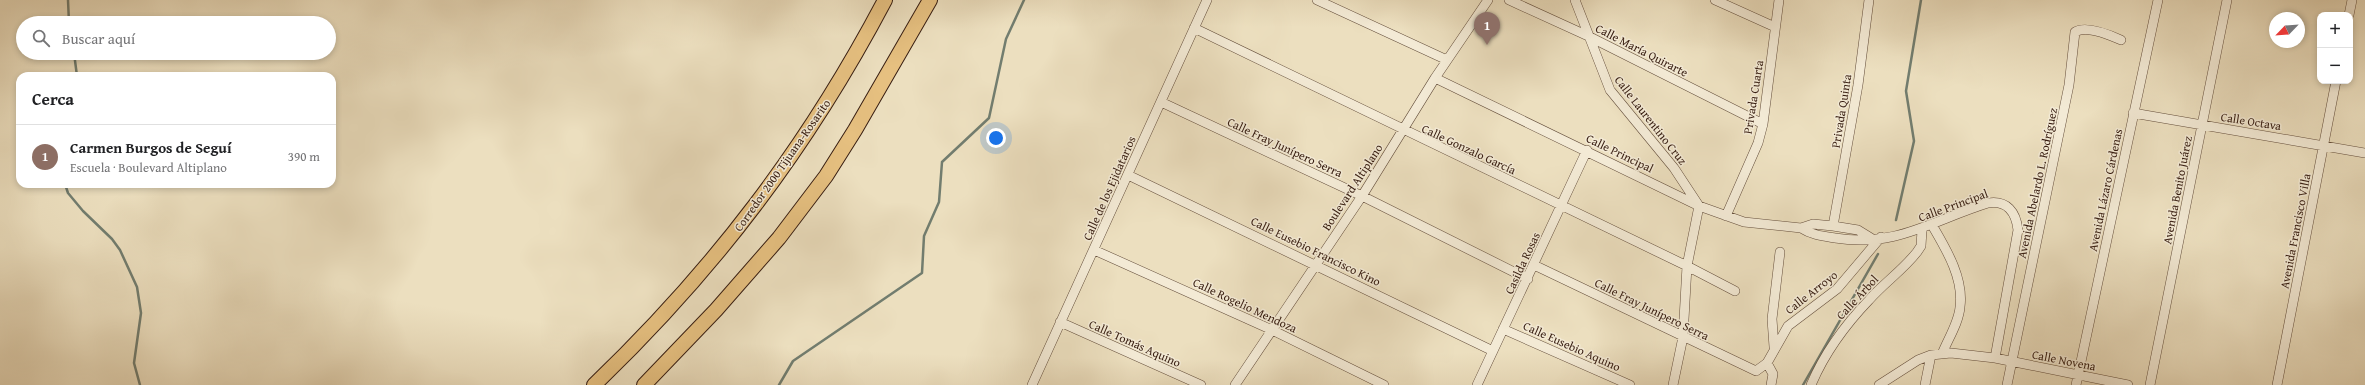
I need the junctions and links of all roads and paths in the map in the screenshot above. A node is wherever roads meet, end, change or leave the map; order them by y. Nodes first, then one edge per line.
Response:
1 (885, 0) edge
2 (930, 0) edge
3 (1207, 0) edge
4 (1318, 0) edge
5 (1488, 0) edge
6 (1509, 0) edge
7 (1574, 0) edge
8 (1715, 0) edge
9 (1779, 0) edge
10 (1869, 0) edge
11 (2158, 0) edge
12 (2227, 0) edge
13 (2352, 0) edge
14 (2350, 12) edge
15 (1775, 27) junction
16 (1194, 28) junction
17 (1588, 36) junction
18 (2122, 40) dead end
19 (1447, 60) junction
20 (1435, 78) junction
21 (2335, 84) edge
22 (1161, 102) junction
23 (2133, 112) junction
24 (1763, 124) junction
25 (2202, 125) junction
26 (1403, 130) junction
27 (2324, 144) junction
28 (1587, 150) junction
29 (2365, 152) edge
30 (1128, 175) junction
31 (1362, 196) junction
32 (1562, 206) junction
33 (1699, 206) junction
34 (1726, 216) junction
35 (1833, 226) junction
36 (1932, 226) junction
37 (1801, 228) junction
38 (1922, 230) junction
39 (1881, 237) junction
40 (1871, 238) junction
41 (1094, 250) junction
42 (1780, 252) dead end
43 (1316, 264) junction
44 (1534, 265) junction
45 (1687, 266) junction
46 (1528, 279) junction
47 (1735, 291) dead end
48 (1060, 322) junction
49 (1503, 329) junction
50 (1272, 330) junction
51 (1683, 337) junction
52 (1774, 347) junction
53 (1493, 351) junction
54 (1942, 354) junction
55 (1931, 355) junction
56 (1995, 358) junction
57 (2012, 362) junction
58 (1767, 363) junction
59 (1760, 369) joint
60 (2079, 375) junction
61 (594, 385) edge
62 (644, 385) edge
63 (1032, 385) edge
64 (1201, 385) edge
65 (1235, 385) edge
66 (1384, 385) edge
67 (1477, 385) edge
68 (1630, 385) edge
69 (1673, 385) edge
70 (1771, 385) edge
71 (1811, 385) edge
72 (1879, 385) edge
73 (1925, 385) edge
74 (2007, 385) edge
75 (2076, 385) edge
76 (2128, 385) edge
77 (2150, 385) edge
78 (2277, 385) edge

1 - 61 highway, Corredor 2000 Tijuana-Rosarito
2 - 62 highway
3 - 16 street, Calle de los Ejidatarios
4 - 19 street
5 - 19 street, Boulevard Altiplano
6 - 17 street, Calle María Quirarte
7 - 17 street, Calle Laurentino Cruz
8 - 15 street
9 - 15 street, Privada Cuarta
10 - 35 street, Privada Quinta
11 - 23 street, Avenida Lázaro Cárdenas
12 - 25 street, Avenida Benito Juárez
13 - 14 street
15 - 24 street, Privada Cuarta
16 - 22 street, Calle de los Ejidatarios
16 - 26 street, Calle Gonzalo García
17 - 24 street, Calle María Quirarte
17 - 33 street, Calle Laurentino Cruz
18 - 57 street, Avenida Abelardo L. Rodríguez
19 - 20 street, Boulevard Altiplano
20 - 26 street, Boulevard Altiplano
20 - 28 street, Calle Principal
21 - 27 street, Avenida Francisco Villa
22 - 30 street, Calle de los Ejidatarios
22 - 31 street, Calle Fray Junípero Serra
23 - 25 street, Calle Octava
23 - 60 street, Avenida Lázaro Cárdenas
24 - 34 street, Privada Cuarta
25 - 27 street, Calle Octava
25 - 77 street, Avenida Benito Juárez
26 - 31 street, Boulevard Altiplano
26 - 32 street, Calle Gonzalo García
27 - 29 street, Calle Octava
27 - 78 street, Avenida Francisco Villa
28 - 32 street, Casilda Rosas
28 - 33 street, Calle Principal
30 - 41 street, Calle de los Ejidatarios
30 - 43 street, Calle Eusebio Francisco Kino
31 - 43 street, Boulevard Altiplano
31 - 46 street, Calle Fray Junípero Serra
32 - 44 street, Casilda Rosas
32 - 45 street, Calle Gonzalo García
33 - 34 street, Calle Principal
33 - 45 street
34 - 37 street, Calle Principal
35 - 37 street, Calle Principal
35 - 40 street, Calle Principal
36 - 38 street, Calle Principal
36 - 54 street
36 - 56 street, Calle Principal
37 - 40 street, Calle Principal
38 - 39 street, Calle Principal
38 - 71 street, Calle Árbol
39 - 40 street, Calle Principal
39 - 52 street, Calle Arroyo
41 - 48 street, Calle de los Ejidatarios
41 - 50 street, Calle Rogelio Mendoza
42 - 52 street
43 - 50 street, Boulevard Altiplano
43 - 53 street, Calle Eusebio Francisco Kino
44 - 46 street, Casilda Rosas
44 - 51 street, Calle Fray Junípero Serra
45 - 47 street, Calle Gonzalo García
45 - 51 street
46 - 49 street, Casilda Rosas
48 - 63 street, Calle de los Ejidatarios
48 - 64 street, Calle Tomás Aquino
49 - 53 street, Casilda Rosas
49 - 68 street, Calle Eusebio Aquino
50 - 65 street, Boulevard Altiplano
50 - 66 street, Calle Rogelio Mendoza
51 - 59 street, Calle Fray Junípero Serra
51 - 69 street
52 - 58 street, Calle Arroyo
53 - 67 street, Casilda Rosas
54 - 55 street, Calle Novena
54 - 56 street, Calle Novena
55 - 72 street, Calle Novena
55 - 73 street
56 - 57 street, Calle Novena
57 - 60 street, Calle Novena
57 - 74 street, Avenida Abelardo L. Rodríguez
58 - 59 street, Calle Arroyo
58 - 70 street
60 - 75 street, Avenida Lázaro Cárdenas
60 - 76 street, Calle Novena

